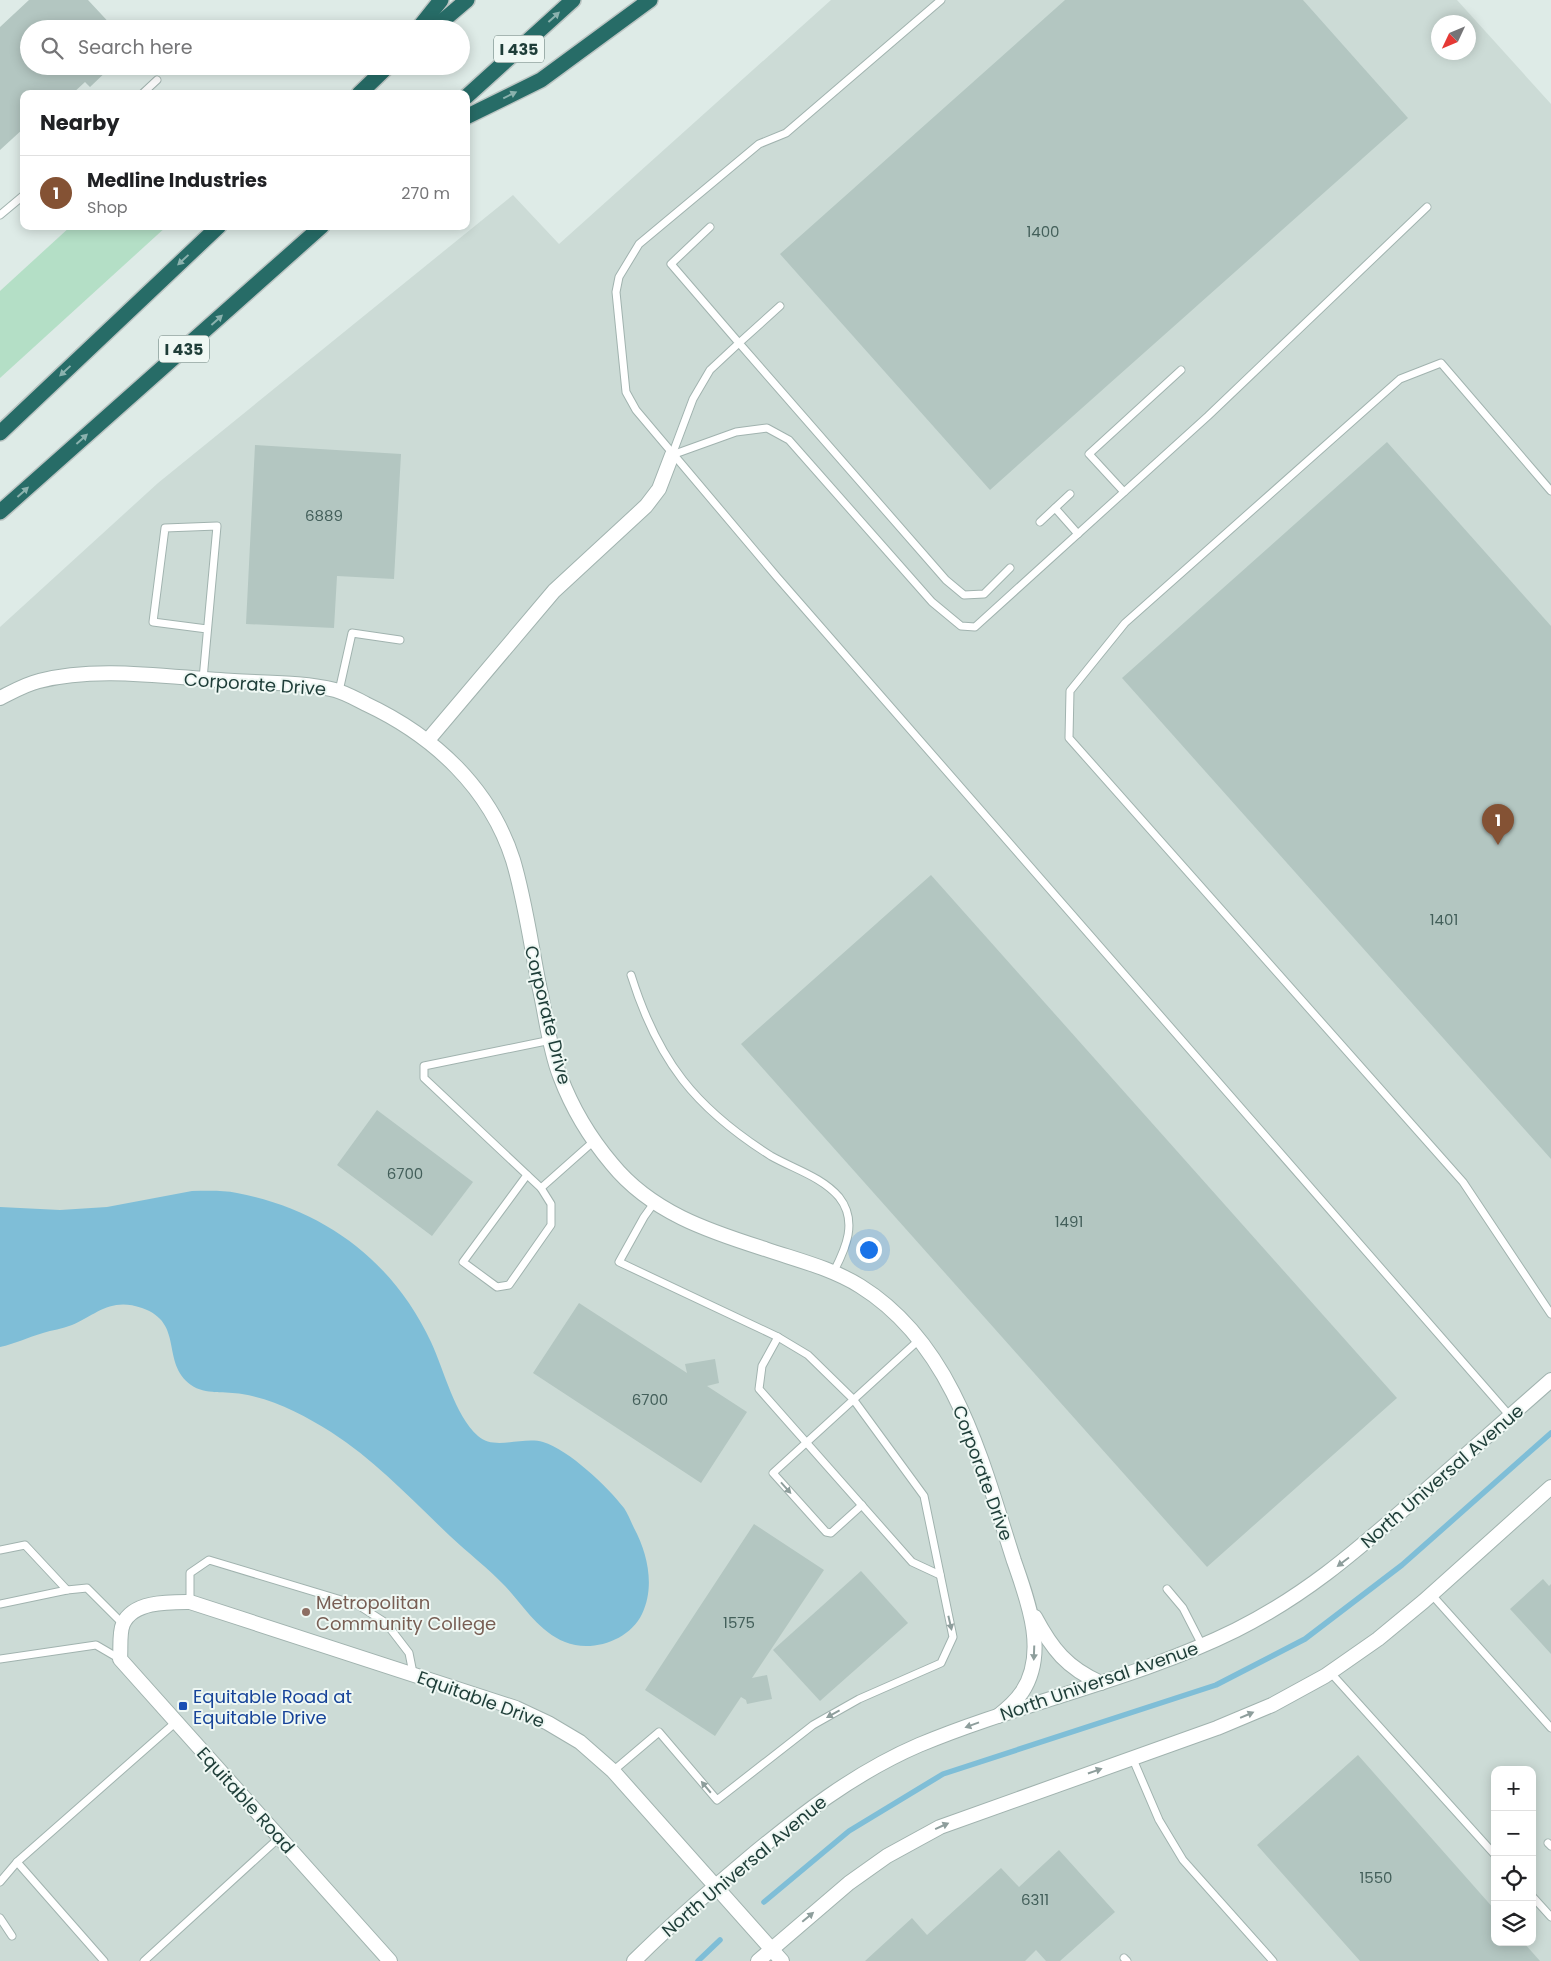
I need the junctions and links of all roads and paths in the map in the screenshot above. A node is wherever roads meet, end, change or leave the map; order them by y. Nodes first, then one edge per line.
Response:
1 (441, 0) edge
2 (467, 0) edge
3 (573, 0) edge
4 (650, 0) edge
5 (941, 0) edge
6 (425, 20) edge
7 (444, 20) edge
8 (379, 75) edge
9 (157, 80) dead end
10 (146, 90) edge
11 (363, 90) edge
12 (470, 93) edge
13 (470, 115) edge
14 (20, 198) edge
15 (1427, 207) dead end
16 (0, 215) edge
17 (710, 227) dead end
18 (215, 230) edge
19 (317, 230) edge
20 (780, 306) dead end
21 (739, 343) junction
22 (1181, 370) dead end
23 (0, 433) edge
24 (672, 455) junction
25 (1551, 491) edge
26 (1124, 492) junction
27 (1070, 494) dead end
28 (1055, 508) junction
29 (0, 512) edge
30 (1040, 522) dead end
31 (1078, 534) junction
32 (1010, 568) dead end
33 (207, 629) junction
34 (400, 640) dead end
35 (202, 679) junction
36 (339, 691) junction
37 (0, 698) edge
38 (428, 740) junction
39 (631, 975) dead end
40 (551, 1040) junction
41 (594, 1141) junction
42 (528, 1175) junction
43 (541, 1188) junction
44 (654, 1203) junction
45 (834, 1271) junction
46 (1551, 1314) edge
47 (778, 1338) junction
48 (920, 1339) junction
49 (1551, 1380) edge
50 (853, 1399) junction
51 (1510, 1416) junction
52 (806, 1442) junction
53 (1551, 1487) edge
54 (862, 1505) junction
55 (0, 1550) edge
56 (940, 1575) junction
57 (1167, 1589) dead end
58 (67, 1590) junction
59 (1432, 1594) junction
60 (190, 1602) junction
61 (0, 1604) edge
62 (1029, 1605) junction
63 (123, 1624) junction
64 (1202, 1645) junction
65 (0, 1659) edge
66 (120, 1659) junction
67 (1330, 1672) junction
68 (413, 1673) junction
69 (1101, 1683) junction
70 (998, 1716) junction
71 (176, 1722) junction
72 (1551, 1728) edge
73 (1132, 1757) junction
74 (612, 1771) junction
75 (280, 1838) junction
76 (1491, 1850) edge
77 (17, 1862) junction
78 (0, 1882) edge
79 (716, 1885) junction
80 (1536, 1900) edge
81 (1551, 1917) edge
82 (0, 1918) edge
83 (12, 1936) dead end
84 (771, 1948) junction
85 (104, 1961) edge
86 (144, 1961) edge
87 (390, 1961) edge
88 (634, 1961) edge
89 (758, 1961) edge
90 (782, 1961) edge
91 (1273, 1961) edge

1 - 6 highway
2 - 7 highway
12 -> 3 highway, I 435
13 -> 4 highway
5 - 24 lane
8 - 11 highway
9 - 10 lane
14 - 16 lane
15 - 26 lane
17 - 21 lane
18 -> 23 highway
29 -> 19 highway, I 435
20 - 21 lane
21 - 24 lane
21 - 32 lane
22 - 26 lane
24 - 31 lane
24 - 38 street
24 - 51 lane
25 - 46 lane
26 - 31 lane
27 - 28 lane
28 - 30 lane
28 - 31 lane
33 - 33 lane
33 - 35 lane
34 - 36 lane
35 - 36 street, Corporate Drive
35 - 37 street, Corporate Drive
36 - 38 street, Corporate Drive
38 - 40 street, Corporate Drive
39 - 45 lane
40 - 41 street, Corporate Drive
40 - 42 lane
41 - 43 lane
41 - 44 street, Corporate Drive
42 - 43 lane
42 - 43 lane
44 - 45 street, Corporate Drive
44 - 47 lane
45 - 48 street, Corporate Drive
47 - 50 lane
47 - 52 lane
48 - 50 lane
48 - 62 street, Corporate Drive
49 - 51 street, North Universal Avenue
50 - 52 lane
50 - 56 lane
51 -> 64 street, North Universal Avenue
52 - 54 lane
52 -> 54 lane
53 - 59 street
54 - 56 lane
55 - 58 lane
56 -> 74 lane
57 - 64 lane
58 - 61 lane
58 - 63 lane
59 - 67 street
59 - 72 lane
60 - 63 street, Equitable Drive
60 - 68 street, Equitable Drive
60 - 68 lane
62 - 69 street, Corporate Drive
62 -> 70 street, Corporate Drive
63 - 66 street
64 - 69 street, North Universal Avenue
65 - 66 lane
66 - 71 street, Equitable Road
73 -> 67 street
67 - 76 lane
68 - 74 street, Equitable Drive
69 - 70 street, North Universal Avenue
70 -> 79 street, North Universal Avenue
71 - 75 street, Equitable Road
71 - 77 lane
84 -> 73 street
73 - 91 lane
74 - 79 street, Equitable Drive
75 - 86 lane
75 - 87 street, Equitable Road
77 - 78 lane
77 - 85 lane
79 - 84 street, Equitable Drive
79 - 88 street, North Universal Avenue
80 - 81 lane
82 - 83 lane
84 - 89 street
84 - 90 street

